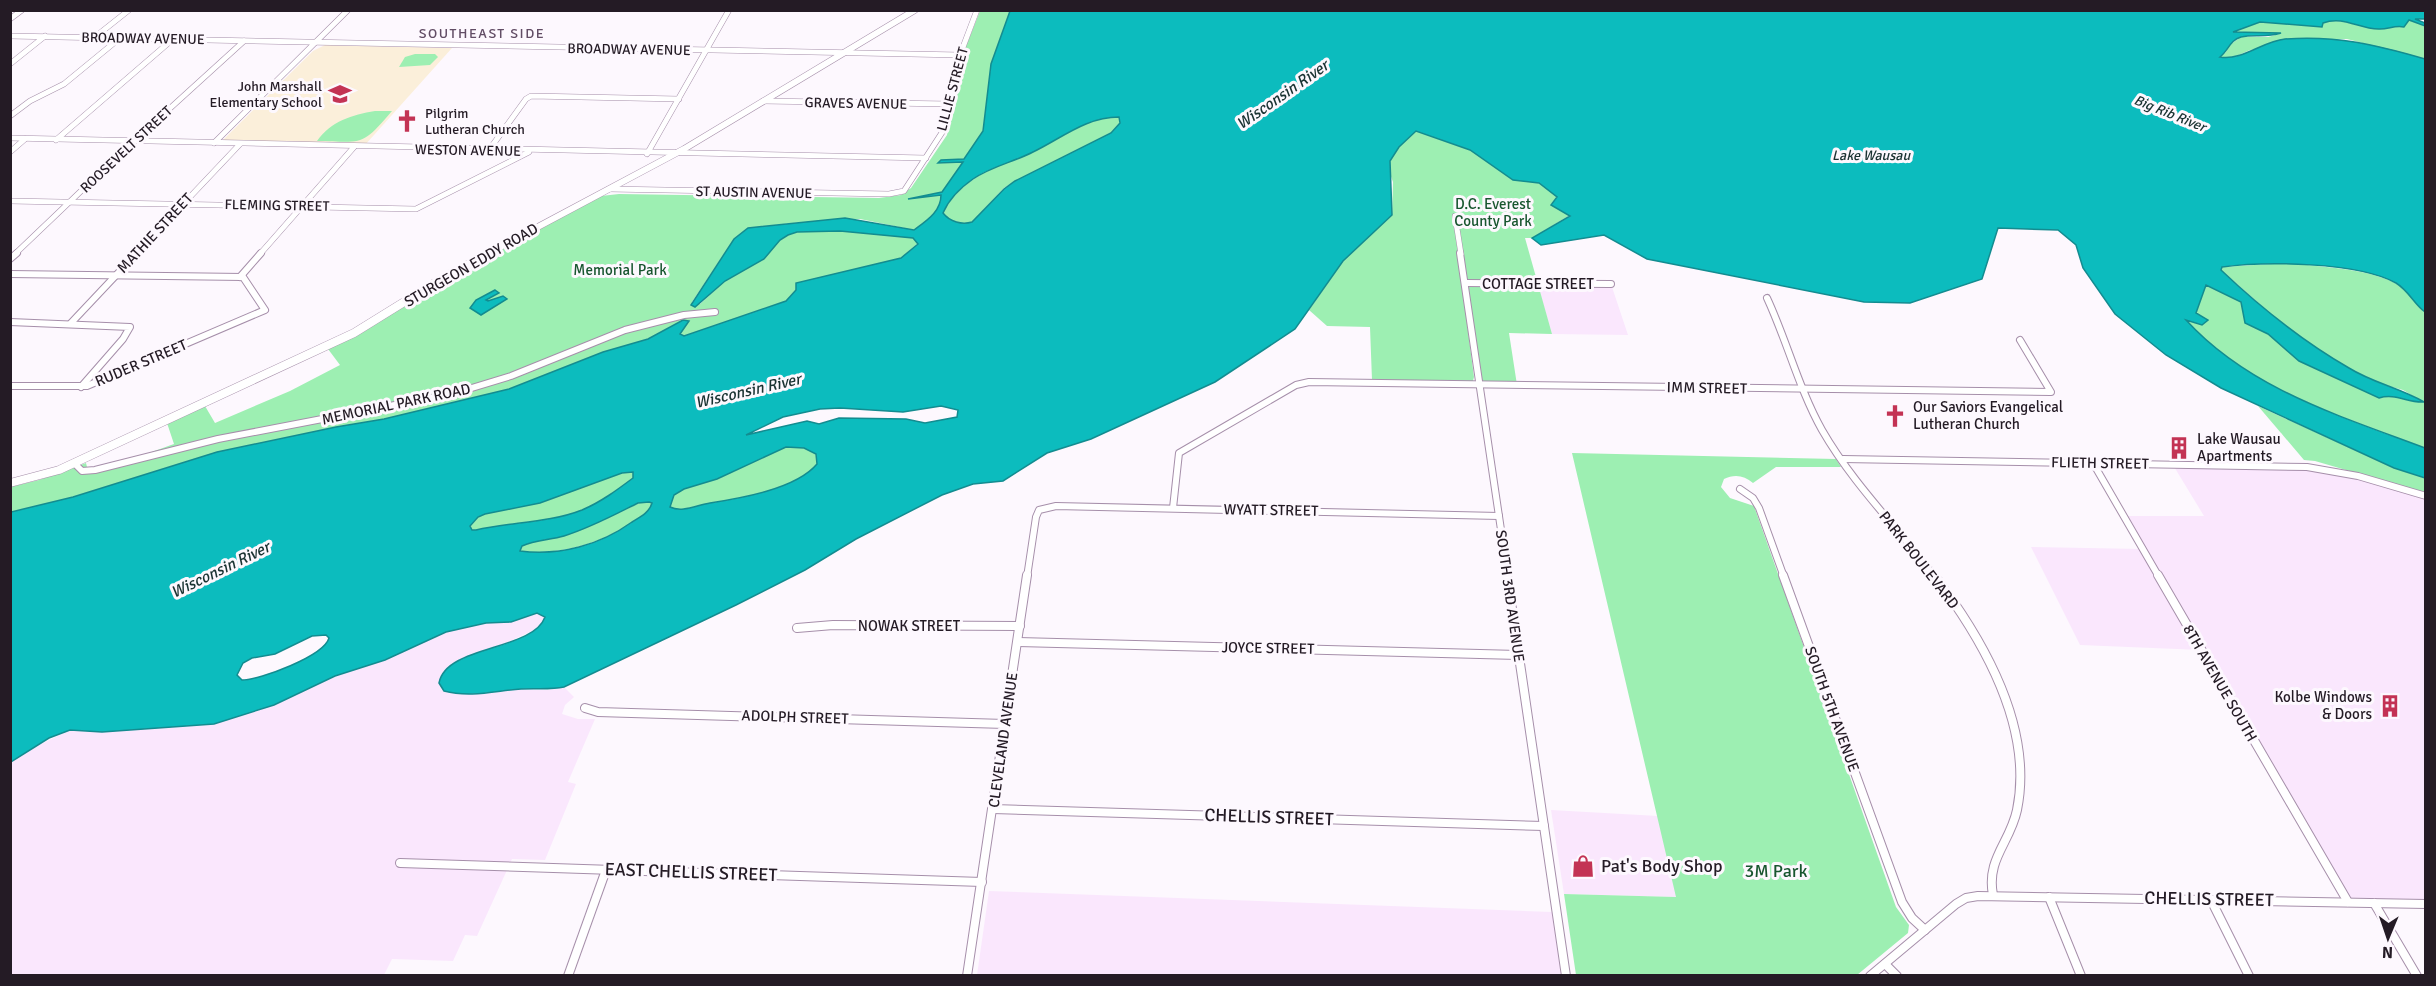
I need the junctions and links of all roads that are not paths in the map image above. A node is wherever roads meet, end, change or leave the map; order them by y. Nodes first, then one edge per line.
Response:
1 (22, 10) edge
2 (129, 10) edge
3 (348, 10) edge
4 (729, 10) edge
5 (915, 10) edge
6 (977, 10) edge
7 (10, 19) edge
8 (10, 36) edge
9 (45, 36) junction
10 (95, 37) junction
11 (120, 38) junction
12 (173, 39) junction
13 (244, 41) junction
14 (316, 42) junction
15 (707, 50) junction
16 (843, 53) junction
17 (960, 55) junction
18 (10, 64) edge
19 (679, 99) junction
20 (763, 101) junction
21 (949, 104) junction
22 (10, 116) edge
23 (10, 138) edge
24 (25, 139) junction
25 (56, 140) junction
26 (133, 141) junction
27 (214, 143) junction
28 (240, 144) junction
29 (354, 147) junction
30 (489, 150) junction
31 (530, 151) junction
32 (10, 152) edge
33 (647, 154) junction
34 (674, 154) junction
35 (926, 158) junction
36 (609, 189) junction
37 (900, 193) joint
38 (10, 201) edge
39 (70, 202) junction
40 (183, 203) junction
41 (302, 206) junction
42 (1455, 216) dead end
43 (10, 259) edge
44 (10, 274) edge
45 (116, 276) junction
46 (240, 277) junction
47 (1466, 283) junction
48 (1611, 284) dead end
49 (1767, 298) dead end
50 (715, 312) dead end
51 (10, 322) edge
52 (71, 323) junction
53 (2020, 340) dead end
54 (1302, 383) joint
55 (1480, 384) junction
56 (10, 386) edge
57 (81, 387) junction
58 (1805, 389) junction
59 (1843, 459) junction
60 (74, 463) junction
61 (2094, 463) junction
62 (10, 483) edge
63 (1740, 489) dead end
64 (2426, 496) edge
65 (1044, 507) joint
66 (1173, 508) junction
67 (1499, 516) junction
68 (1020, 626) junction
69 (797, 628) dead end
70 (1018, 642) junction
71 (1518, 655) junction
72 (585, 708) dead end
73 (1005, 724) junction
74 (993, 809) junction
75 (1544, 826) junction
76 (400, 863) dead end
77 (606, 870) junction
78 (982, 882) junction
79 (1993, 896) junction
80 (2049, 897) junction
81 (2211, 900) junction
82 (2348, 902) junction
83 (2374, 903) junction
84 (2426, 904) edge
85 (1925, 930) junction
86 (1885, 964) junction
87 (568, 975) edge
88 (967, 975) edge
89 (1566, 975) edge
90 (1870, 975) edge
91 (1897, 975) edge
92 (2081, 975) edge
93 (2249, 975) edge
94 (2417, 975) edge

1 - 7 street
2 - 10 street
3 - 14 street
4 - 15 street
5 - 16 street, STURGEON EDDY ROAD
6 - 17 street, LILLIE STREET
8 - 9 street, BROADWAY AVENUE
9 - 10 street, BROADWAY AVENUE
9 - 18 street
10 - 11 street, BROADWAY AVENUE
11 - 12 street, BROADWAY AVENUE
11 - 22 street
12 - 13 street, BROADWAY AVENUE
12 - 25 street
13 - 14 street, BROADWAY AVENUE
13 - 26 street, ROOSEVELT STREET
14 - 15 street, BROADWAY AVENUE
14 - 27 street
15 - 16 street, BROADWAY AVENUE
15 - 19 street
16 - 17 street, BROADWAY AVENUE
16 - 20 street, STURGEON EDDY ROAD
17 - 21 street, LILLIE STREET
19 - 30 street
19 - 33 street
20 - 21 street, GRAVES AVENUE
20 - 34 street, STURGEON EDDY ROAD
21 - 35 street, LILLIE STREET
23 - 24 street, WESTON AVENUE
24 - 25 street, WESTON AVENUE
24 - 32 street
25 - 26 street, WESTON AVENUE
26 - 27 street, WESTON AVENUE
26 - 39 street, ROOSEVELT STREET
27 - 28 street, WESTON AVENUE
28 - 29 street, WESTON AVENUE
28 - 40 street, MATHIE STREET
29 - 30 street, WESTON AVENUE
29 - 41 street
30 - 31 street, WESTON AVENUE
31 - 33 street, WESTON AVENUE
31 - 41 street, FLEMING STREET
33 - 34 street, WESTON AVENUE
34 - 35 street, WESTON AVENUE
34 - 36 street, STURGEON EDDY ROAD
35 - 37 street, LILLIE STREET
36 - 37 street, ST AUSTIN AVENUE
36 - 60 street, STURGEON EDDY ROAD
38 - 39 street, FLEMING STREET
39 - 40 street, FLEMING STREET
39 - 43 street, ROOSEVELT STREET
40 - 41 street, FLEMING STREET
40 - 45 street, MATHIE STREET
41 - 46 street
42 - 47 street, SOUTH 3RD AVENUE
44 - 45 street
45 - 46 street
45 - 52 street, MATHIE STREET
46 - 57 street, RUDER STREET
47 - 48 street, COTTAGE STREET
47 - 55 street, SOUTH 3RD AVENUE
49 - 58 street, PARK BOULEVARD
50 - 60 street, MEMORIAL PARK ROAD
51 - 52 street
52 - 57 street
53 - 58 street, IMM STREET
54 - 55 street, IMM STREET
54 - 66 street
55 - 58 street, IMM STREET
55 - 67 street, SOUTH 3RD AVENUE
56 - 57 street, RUDER STREET
58 - 59 street, PARK BOULEVARD
59 - 61 street, FLIETH STREET
59 - 79 street, PARK BOULEVARD
60 - 62 street, STURGEON EDDY ROAD
61 - 64 street, FLIETH STREET
61 - 82 street, 8TH AVENUE SOUTH
63 - 85 street, SOUTH 5TH AVENUE
65 - 66 street, WYATT STREET
65 - 68 street, CLEVELAND AVENUE
66 - 67 street, WYATT STREET
67 - 71 street, SOUTH 3RD AVENUE
68 - 69 street, NOWAK STREET
68 - 70 street, CLEVELAND AVENUE
70 - 71 street, JOYCE STREET
70 - 73 street, CLEVELAND AVENUE
71 - 75 street, SOUTH 3RD AVENUE
72 - 73 street, ADOLPH STREET
73 - 74 street, CLEVELAND AVENUE
74 - 75 street, CHELLIS STREET
74 - 78 street, CLEVELAND AVENUE
75 - 89 street, SOUTH 3RD AVENUE
76 - 77 street, EAST CHELLIS STREET
77 - 78 street, EAST CHELLIS STREET
77 - 87 street
78 - 88 street, CLEVELAND AVENUE
79 - 80 street, CHELLIS STREET
79 - 85 street
80 - 81 street, CHELLIS STREET
80 - 92 street
81 - 82 street, CHELLIS STREET
81 - 93 street
82 - 83 street, CHELLIS STREET
83 - 84 street, CHELLIS STREET
83 - 94 street
85 - 86 street
86 - 90 street
86 - 91 street

